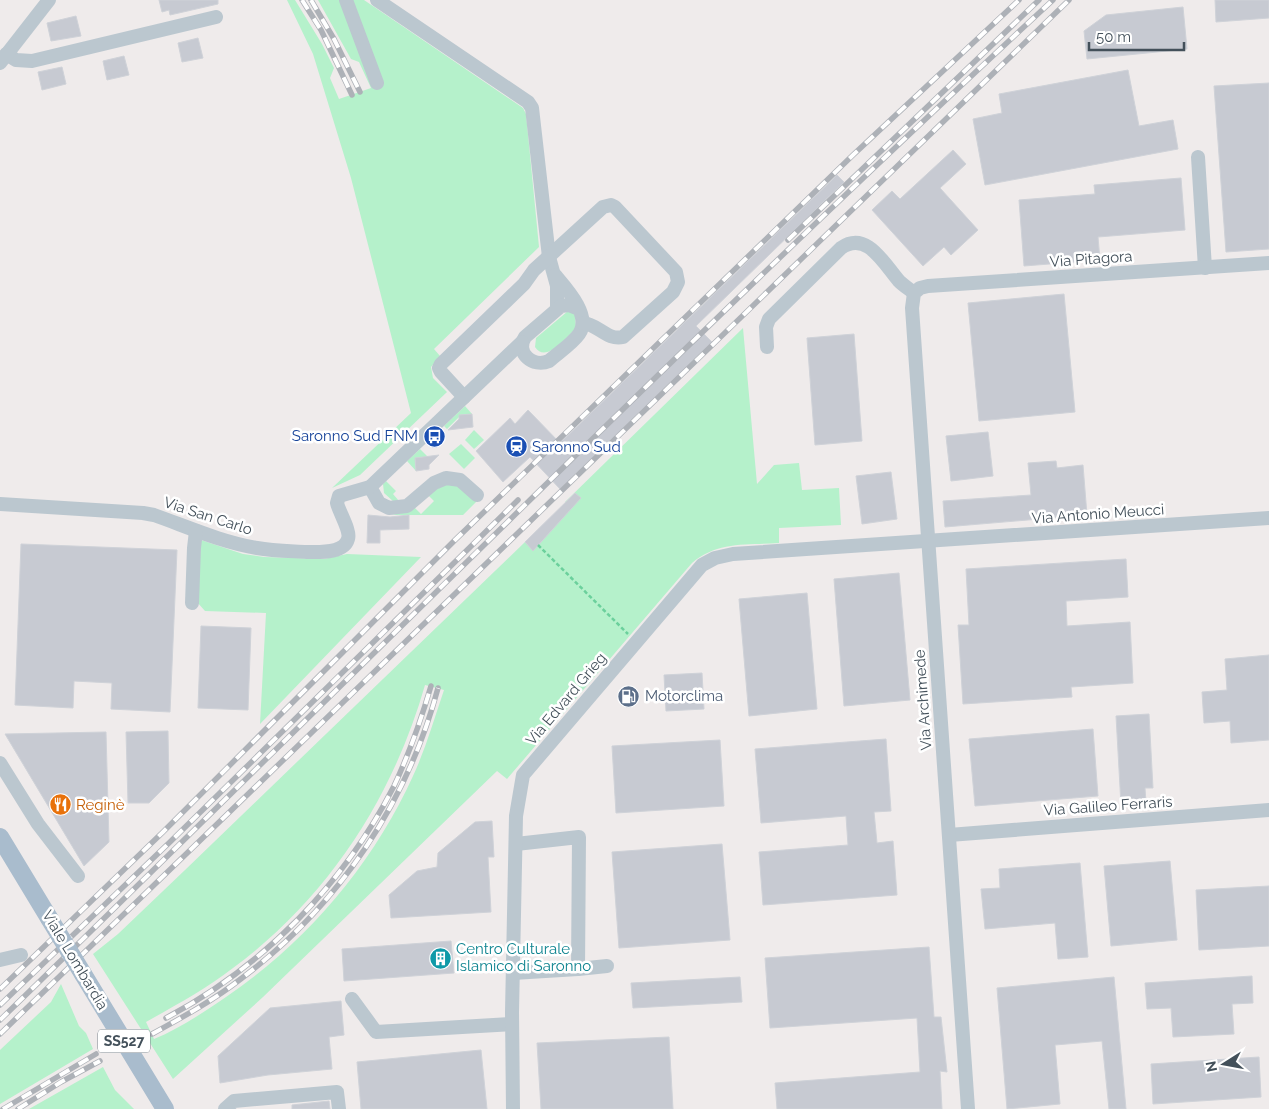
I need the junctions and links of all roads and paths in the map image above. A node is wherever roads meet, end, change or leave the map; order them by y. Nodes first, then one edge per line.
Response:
1 (49, 0) edge
2 (346, 0) edge
3 (377, 0) edge
4 (216, 17) dead end
5 (3, 58) edge
6 (377, 83) dead end
7 (1198, 157) dead end
8 (1269, 264) edge
9 (1205, 268) junction
10 (552, 273) junction
11 (524, 284) junction
12 (916, 292) junction
13 (557, 308) junction
14 (579, 309) junction
15 (583, 323) junction
16 (522, 342) junction
17 (766, 347) dead end
18 (503, 359) junction
19 (529, 360) junction
20 (464, 397) junction
21 (370, 487) junction
22 (477, 495) dead end
23 (0, 504) edge
24 (1269, 518) edge
25 (196, 531) junction
26 (929, 541) junction
27 (538, 545) dead end
28 (192, 604) dead end
29 (636, 642) junction
30 (0, 763) edge
31 (1269, 810) edge
32 (949, 835) junction
33 (0, 837) edge
34 (516, 844) junction
35 (78, 876) dead end
36 (21, 955) dead end
37 (0, 960) edge
38 (607, 966) dead end
39 (578, 969) junction
40 (513, 974) junction
41 (352, 999) dead end
42 (512, 1024) junction
43 (165, 1109) edge
44 (225, 1109) edge
45 (339, 1109) edge
46 (513, 1109) edge
47 (968, 1109) edge

1 - 5 street
2 - 6 street
3 - 10 street
4 - 5 street
7 - 9 street
8 - 9 street, Via Pitagora
9 - 12 street, Via Pitagora
10 - 11 street
10 - 11 street
10 - 13 street
10 - 14 street
10 - 15 street
11 - 20 street
12 - 17 street
12 - 26 street, Via Archimede
13 - 14 street
13 - 16 street, Via San Carlo
14 - 15 street
15 - 19 street
16 - 18 street, Via San Carlo
16 - 19 street
18 - 19 street
18 - 20 street, Via San Carlo
20 - 21 street, Via San Carlo
21 - 22 street
21 - 25 street, Via San Carlo
23 - 25 street, Via San Carlo
24 - 26 street, Via Antonio Meucci
25 - 28 street
26 - 29 street, Via Edvard Grieg
26 - 32 street, Via Archimede
27 - 29 path
29 - 34 street, Via Edvard Grieg
30 - 35 street
31 - 32 street, Via Galileo Ferraris
32 - 47 street, Via Archimede
33 - 43 main road, Viale Lombardia / SS527, bridge
34 - 39 street
34 - 40 street, Via Edvard Grieg
36 - 37 street
38 - 39 street
39 - 40 street
40 - 42 street, Via Edvard Grieg
41 - 42 street
42 - 46 street, Via Edvard Grieg
44 - 45 street

